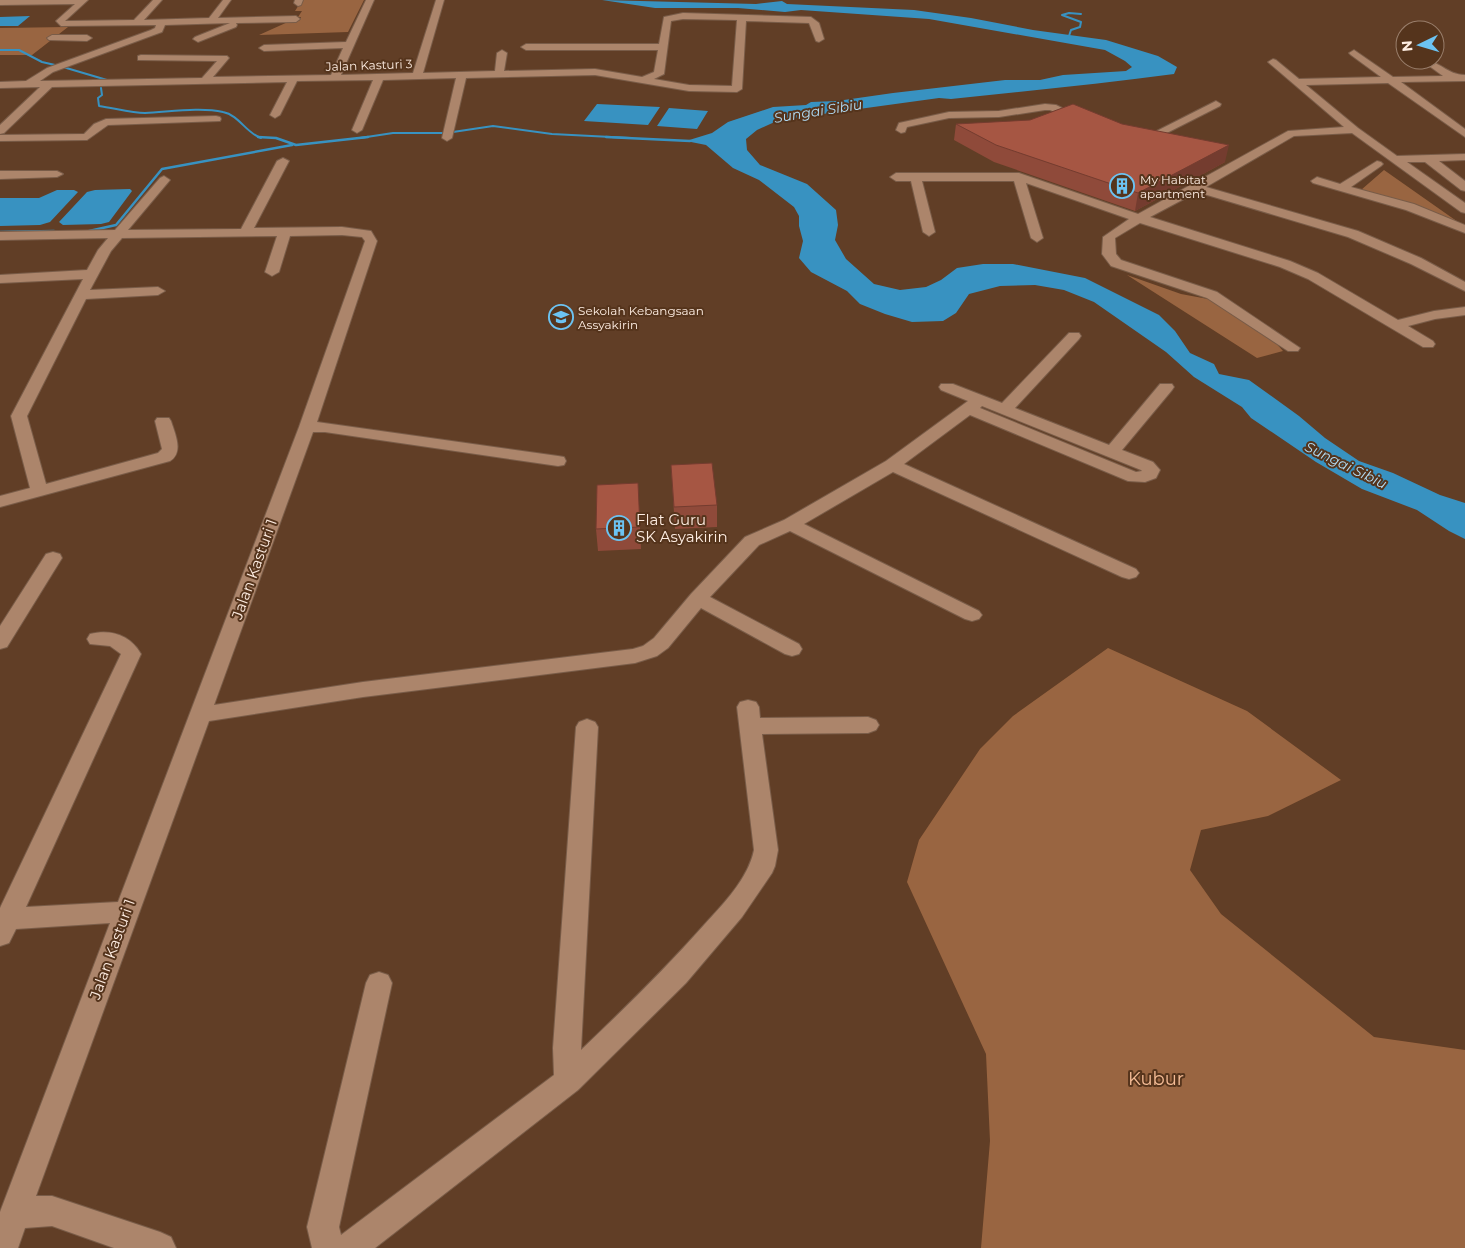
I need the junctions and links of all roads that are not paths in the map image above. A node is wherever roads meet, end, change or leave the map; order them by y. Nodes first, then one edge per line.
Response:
1 (84, 0) edge
2 (158, 0) edge
3 (228, 0) edge
4 (370, 0) edge
5 (440, 0) edge
6 (0, 2) edge
7 (742, 18) junction
8 (296, 19) dead end
9 (245, 20) junction
10 (211, 21) junction
11 (160, 22) junction
12 (136, 23) junction
13 (140, 37) junction
14 (52, 38) dead end
15 (102, 39) junction
16 (198, 39) dead end
17 (819, 39) dead end
18 (349, 45) junction
19 (526, 47) dead end
20 (662, 47) junction
21 (264, 48) dead end
22 (502, 53) dead end
23 (1354, 53) dead end
24 (88, 56) junction
25 (141, 58) dead end
26 (1273, 62) dead end
27 (1441, 70) edge
28 (499, 74) junction
29 (462, 75) junction
30 (417, 77) junction
31 (378, 78) junction
32 (1453, 78) junction
33 (1465, 78) edge
34 (334, 79) junction
35 (293, 80) junction
36 (643, 80) junction
37 (1390, 80) junction
38 (204, 82) junction
39 (1297, 82) junction
40 (0, 85) edge
41 (27, 85) junction
42 (48, 85) junction
43 (1216, 104) dead end
44 (275, 115) dead end
45 (216, 119) dead end
46 (1088, 123) edge
47 (357, 130) dead end
48 (901, 130) dead end
49 (1354, 130) junction
50 (0, 131) edge
51 (1465, 134) edge
52 (0, 138) edge
53 (447, 138) dead end
54 (1130, 138) edge
55 (1145, 140) junction
56 (1163, 144) edge
57 (1227, 157) edge
58 (1465, 157) edge
59 (1395, 158) junction
60 (1428, 158) junction
61 (1243, 160) junction
62 (283, 161) dead end
63 (1376, 164) dead end
64 (57, 174) dead end
65 (0, 175) edge
66 (896, 177) dead end
67 (1019, 177) junction
68 (917, 178) junction
69 (164, 180) dead end
70 (1317, 181) dead end
71 (1465, 187) edge
72 (1196, 188) junction
73 (1343, 188) junction
74 (1465, 209) edge
75 (1138, 218) junction
76 (1465, 229) edge
77 (285, 232) junction
78 (929, 232) dead end
79 (245, 233) junction
80 (118, 235) junction
81 (0, 236) edge
82 (1038, 238) dead end
83 (272, 272) dead end
84 (92, 274) junction
85 (0, 279) edge
86 (1465, 287) edge
87 (158, 291) dead end
88 (80, 295) junction
89 (1465, 311) edge
90 (1396, 325) junction
91 (1074, 336) dead end
92 (1428, 344) dead end
93 (1292, 348) dead end
94 (1166, 387) dead end
95 (947, 388) dead end
96 (974, 405) junction
97 (1005, 410) junction
98 (163, 420) dead end
99 (307, 427) junction
100 (1112, 452) junction
101 (558, 461) dead end
102 (892, 465) junction
103 (39, 491) junction
104 (0, 502) edge
105 (790, 524) junction
106 (53, 558) dead end
107 (1129, 573) dead end
108 (698, 598) junction
109 (972, 615) dead end
110 (98, 639) dead end
111 (0, 642) edge
112 (792, 650) dead end
113 (200, 715) junction
114 (868, 725) dead end
115 (588, 727) dead end
116 (126, 912) junction
117 (3, 925) edge
118 (379, 983) dead end
119 (568, 1081) junction
120 (15, 1213) junction
121 (347, 1247) edge
122 (2, 1248) edge
123 (160, 1248) edge

1 - 6 street
1 - 12 street
2 - 12 street
3 - 10 street
4 - 18 street
5 - 30 street
7 - 17 street
7 - 20 street
7 - 36 street, Jalan Kasturi 3
8 - 9 street
9 - 10 street
9 - 16 street
10 - 11 street
11 - 12 street
11 - 13 street
13 - 15 street
13 - 24 street
14 - 15 street
15 - 24 street
18 - 21 street
18 - 34 street
19 - 20 street
20 - 36 street
22 - 28 street
23 - 37 street
24 - 41 street
25 - 38 street
26 - 39 street
27 - 32 street
28 - 29 street, Jalan Kasturi 3
28 - 36 street, Jalan Kasturi 3
29 - 30 street, Jalan Kasturi 3
29 - 53 street
30 - 31 street, Jalan Kasturi 3
31 - 34 street, Jalan Kasturi 3
31 - 47 street
32 - 33 street
32 - 37 street
34 - 35 street, Jalan Kasturi 3
35 - 38 street, Jalan Kasturi 3
35 - 44 street
37 - 39 street
37 - 51 street
38 - 42 street, Jalan Kasturi 3
39 - 49 street
40 - 41 street, Jalan Kasturi 3
41 - 42 street, Jalan Kasturi 3
42 - 50 street
43 - 55 street
45 - 52 street
46 - 48 street
49 - 59 street
49 - 61 street
54 - 55 street
55 - 56 street
57 - 61 street
58 - 60 street
59 - 60 street
59 - 74 street
60 - 71 street
61 - 72 street
62 - 79 street
63 - 73 street
64 - 65 street
66 - 68 street
67 - 68 street
67 - 75 street
67 - 82 street
68 - 78 street
69 - 80 street
70 - 73 street
72 - 75 street
72 - 86 street
73 - 76 street
75 - 90 street
75 - 93 street
77 - 79 street, Jalan Kasturi 1
77 - 83 street
77 - 99 street, Jalan Kasturi 1
79 - 80 street, Jalan Kasturi 1
80 - 81 street, Jalan Kasturi 1
80 - 84 street
84 - 85 street
84 - 88 street
87 - 88 street
88 - 103 street
89 - 90 street
90 - 92 street
91 - 97 street
94 - 100 street
95 - 96 street
96 - 97 street
96 - 100 street
96 - 102 street
97 - 100 street
98 - 103 street
99 - 101 street
99 - 113 street, Jalan Kasturi 1
102 - 105 street
102 - 107 street
103 - 104 street
105 - 108 street
105 - 109 street
106 - 111 street
108 - 112 street
108 - 113 street
110 - 117 street
113 - 116 street, Jalan Kasturi 1
114 - 119 street
115 - 119 street
116 - 117 street
116 - 120 street, Jalan Kasturi 1
118 - 121 street
119 - 121 street
120 - 122 street, Jalan Kasturi 1
120 - 123 street

